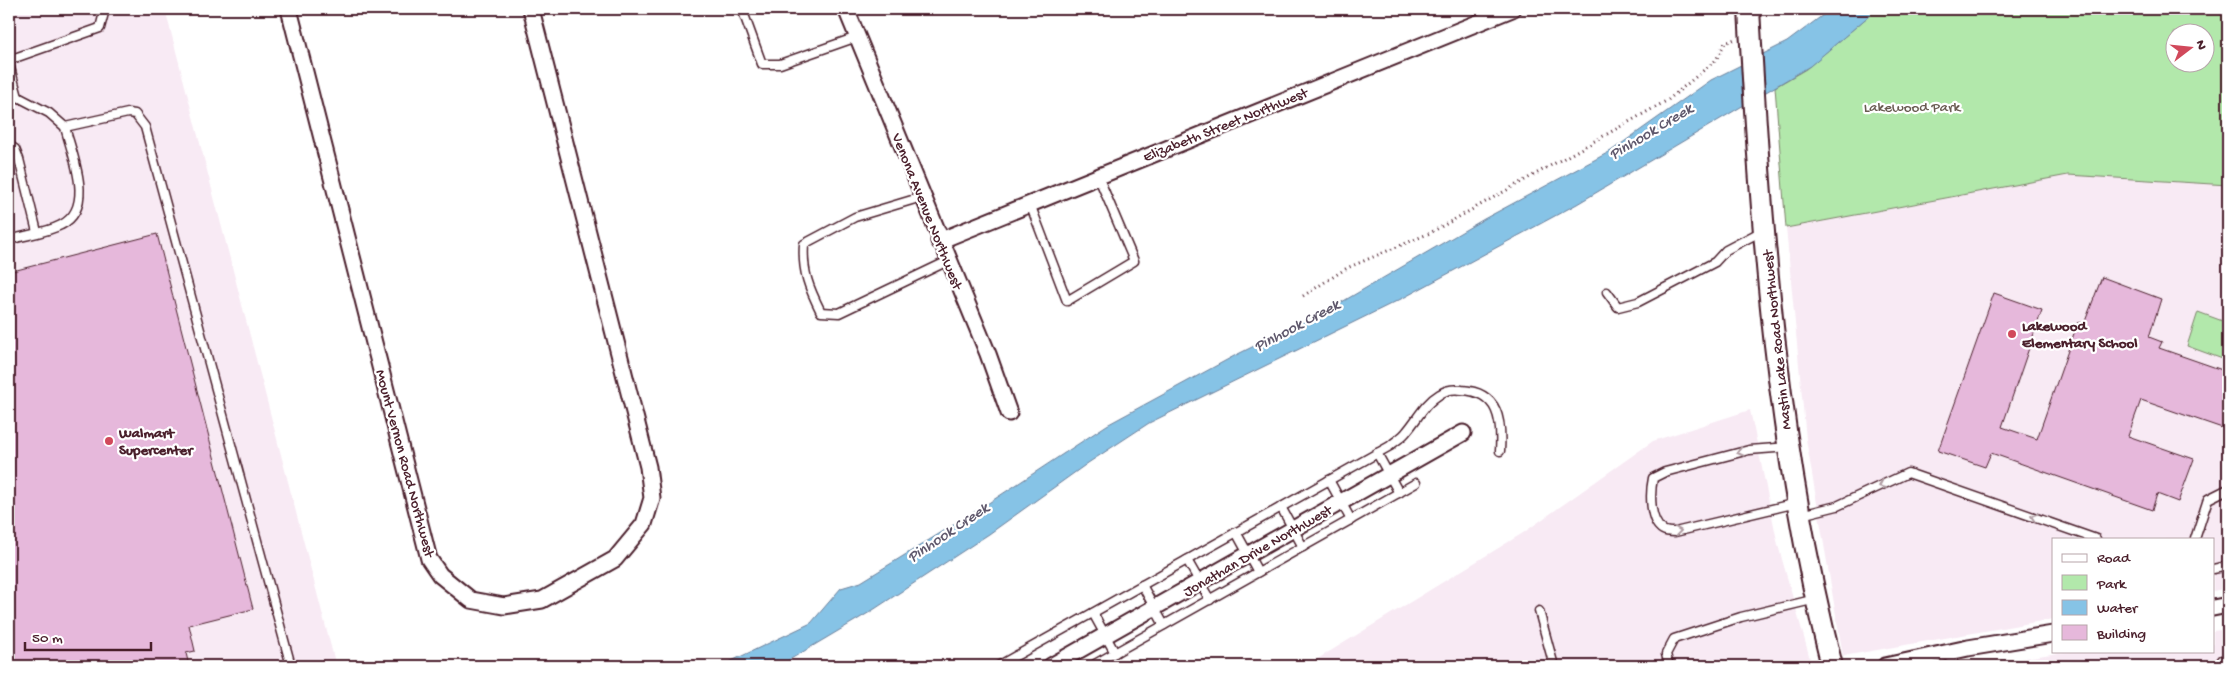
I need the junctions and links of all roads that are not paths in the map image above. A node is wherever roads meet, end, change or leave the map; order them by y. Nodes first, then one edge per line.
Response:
1 (105, 9) edge
2 (289, 9) edge
3 (531, 9) edge
4 (742, 9) edge
5 (1512, 9) edge
6 (1749, 9) edge
7 (849, 10) edge
8 (857, 37) junction
9 (9, 60) edge
10 (9, 64) edge
11 (18, 97) junction
12 (9, 100) edge
13 (65, 126) junction
14 (9, 145) edge
15 (1098, 176) junction
16 (922, 198) junction
17 (1030, 204) junction
18 (1764, 230) junction
19 (37, 232) junction
20 (9, 240) edge
21 (940, 240) junction
22 (948, 261) junction
23 (1607, 292) dead end
24 (1009, 413) dead end
25 (1463, 433) dead end
26 (1788, 447) junction
27 (1500, 451) dead end
28 (1377, 453) junction
29 (1389, 475) junction
30 (1329, 480) junction
31 (1416, 483) dead end
32 (2228, 489) edge
33 (1399, 493) junction
34 (1341, 502) junction
35 (1281, 507) junction
36 (1798, 510) junction
37 (1351, 520) junction
38 (1293, 529) junction
39 (1236, 532) junction
40 (2093, 538) edge
41 (2195, 538) edge
42 (1303, 547) junction
43 (1249, 554) junction
44 (1187, 560) junction
45 (2228, 566) edge
46 (2214, 570) edge
47 (1258, 572) junction
48 (1200, 582) junction
49 (1142, 585) junction
50 (1816, 599) junction
51 (1210, 600) junction
52 (2228, 605) edge
53 (1154, 608) junction
54 (2214, 608) edge
55 (1539, 611) dead end
56 (1093, 613) junction
57 (1164, 625) junction
58 (2052, 634) edge
59 (1105, 635) junction
60 (1115, 653) junction
61 (1947, 653) junction
62 (2228, 658) edge
63 (1095, 664) dead end
64 (291, 666) edge
65 (998, 666) edge
66 (1051, 666) edge
67 (1554, 666) edge
68 (1669, 666) edge
69 (1832, 666) edge
70 (1890, 666) edge
71 (1956, 666) edge
72 (2218, 666) edge

1 - 9 lane
2 - 3 street, Mount Vernon Road Northwest
4 - 8 lane
5 - 15 street, Elizabeth Street Northwest
6 - 18 street, Mastin Lake Road Northwest
7 - 8 street, Venona Avenue Northwest
8 - 16 street, Venona Avenue Northwest
10 - 11 lane
11 - 12 lane
11 - 13 lane
13 - 19 lane
13 - 64 lane
14 - 19 lane
15 - 17 street, Elizabeth Street Northwest
15 - 17 lane
16 - 21 street, Venona Avenue Northwest
16 - 22 lane
17 - 21 street, Elizabeth Street Northwest
18 - 23 lane
18 - 26 street, Mastin Lake Road Northwest
19 - 20 lane
21 - 22 street, Venona Avenue Northwest
22 - 24 street, Venona Avenue Northwest
25 - 29 street, Jonathan Drive Northwest
26 - 36 street, Mastin Lake Road Northwest
26 -> 36 lane
27 - 28 lane
28 - 29 lane
28 - 30 lane
29 - 33 lane
29 - 34 street, Jonathan Drive Northwest
30 - 34 lane
30 - 35 lane
31 - 33 lane
32 - 41 lane
33 - 37 lane
34 - 37 lane
34 - 38 street, Jonathan Drive Northwest
35 - 38 lane
35 - 39 lane
40 -> 36 lane
36 - 50 street, Mastin Lake Road Northwest
37 - 42 lane
38 - 42 lane
38 - 43 street, Jonathan Drive Northwest
39 - 43 lane
39 - 44 lane
42 - 47 lane
43 - 47 lane
43 - 48 street, Jonathan Drive Northwest
44 - 48 lane
44 - 49 lane
45 - 46 lane
47 - 51 lane
48 - 51 lane
48 - 53 street, Jonathan Drive Northwest
49 - 53 lane
49 - 56 lane
50 - 68 lane
50 - 69 street, Mastin Lake Road Northwest
51 - 57 lane
52 - 54 street
53 - 57 lane
53 - 59 street, Jonathan Drive Northwest
55 - 67 lane
56 - 59 lane
56 - 65 lane
57 - 60 lane
58 - 61 street
59 - 60 lane
59 - 66 street, Jonathan Drive Northwest
60 - 63 lane
61 - 70 street
61 - 71 lane
62 - 72 lane

